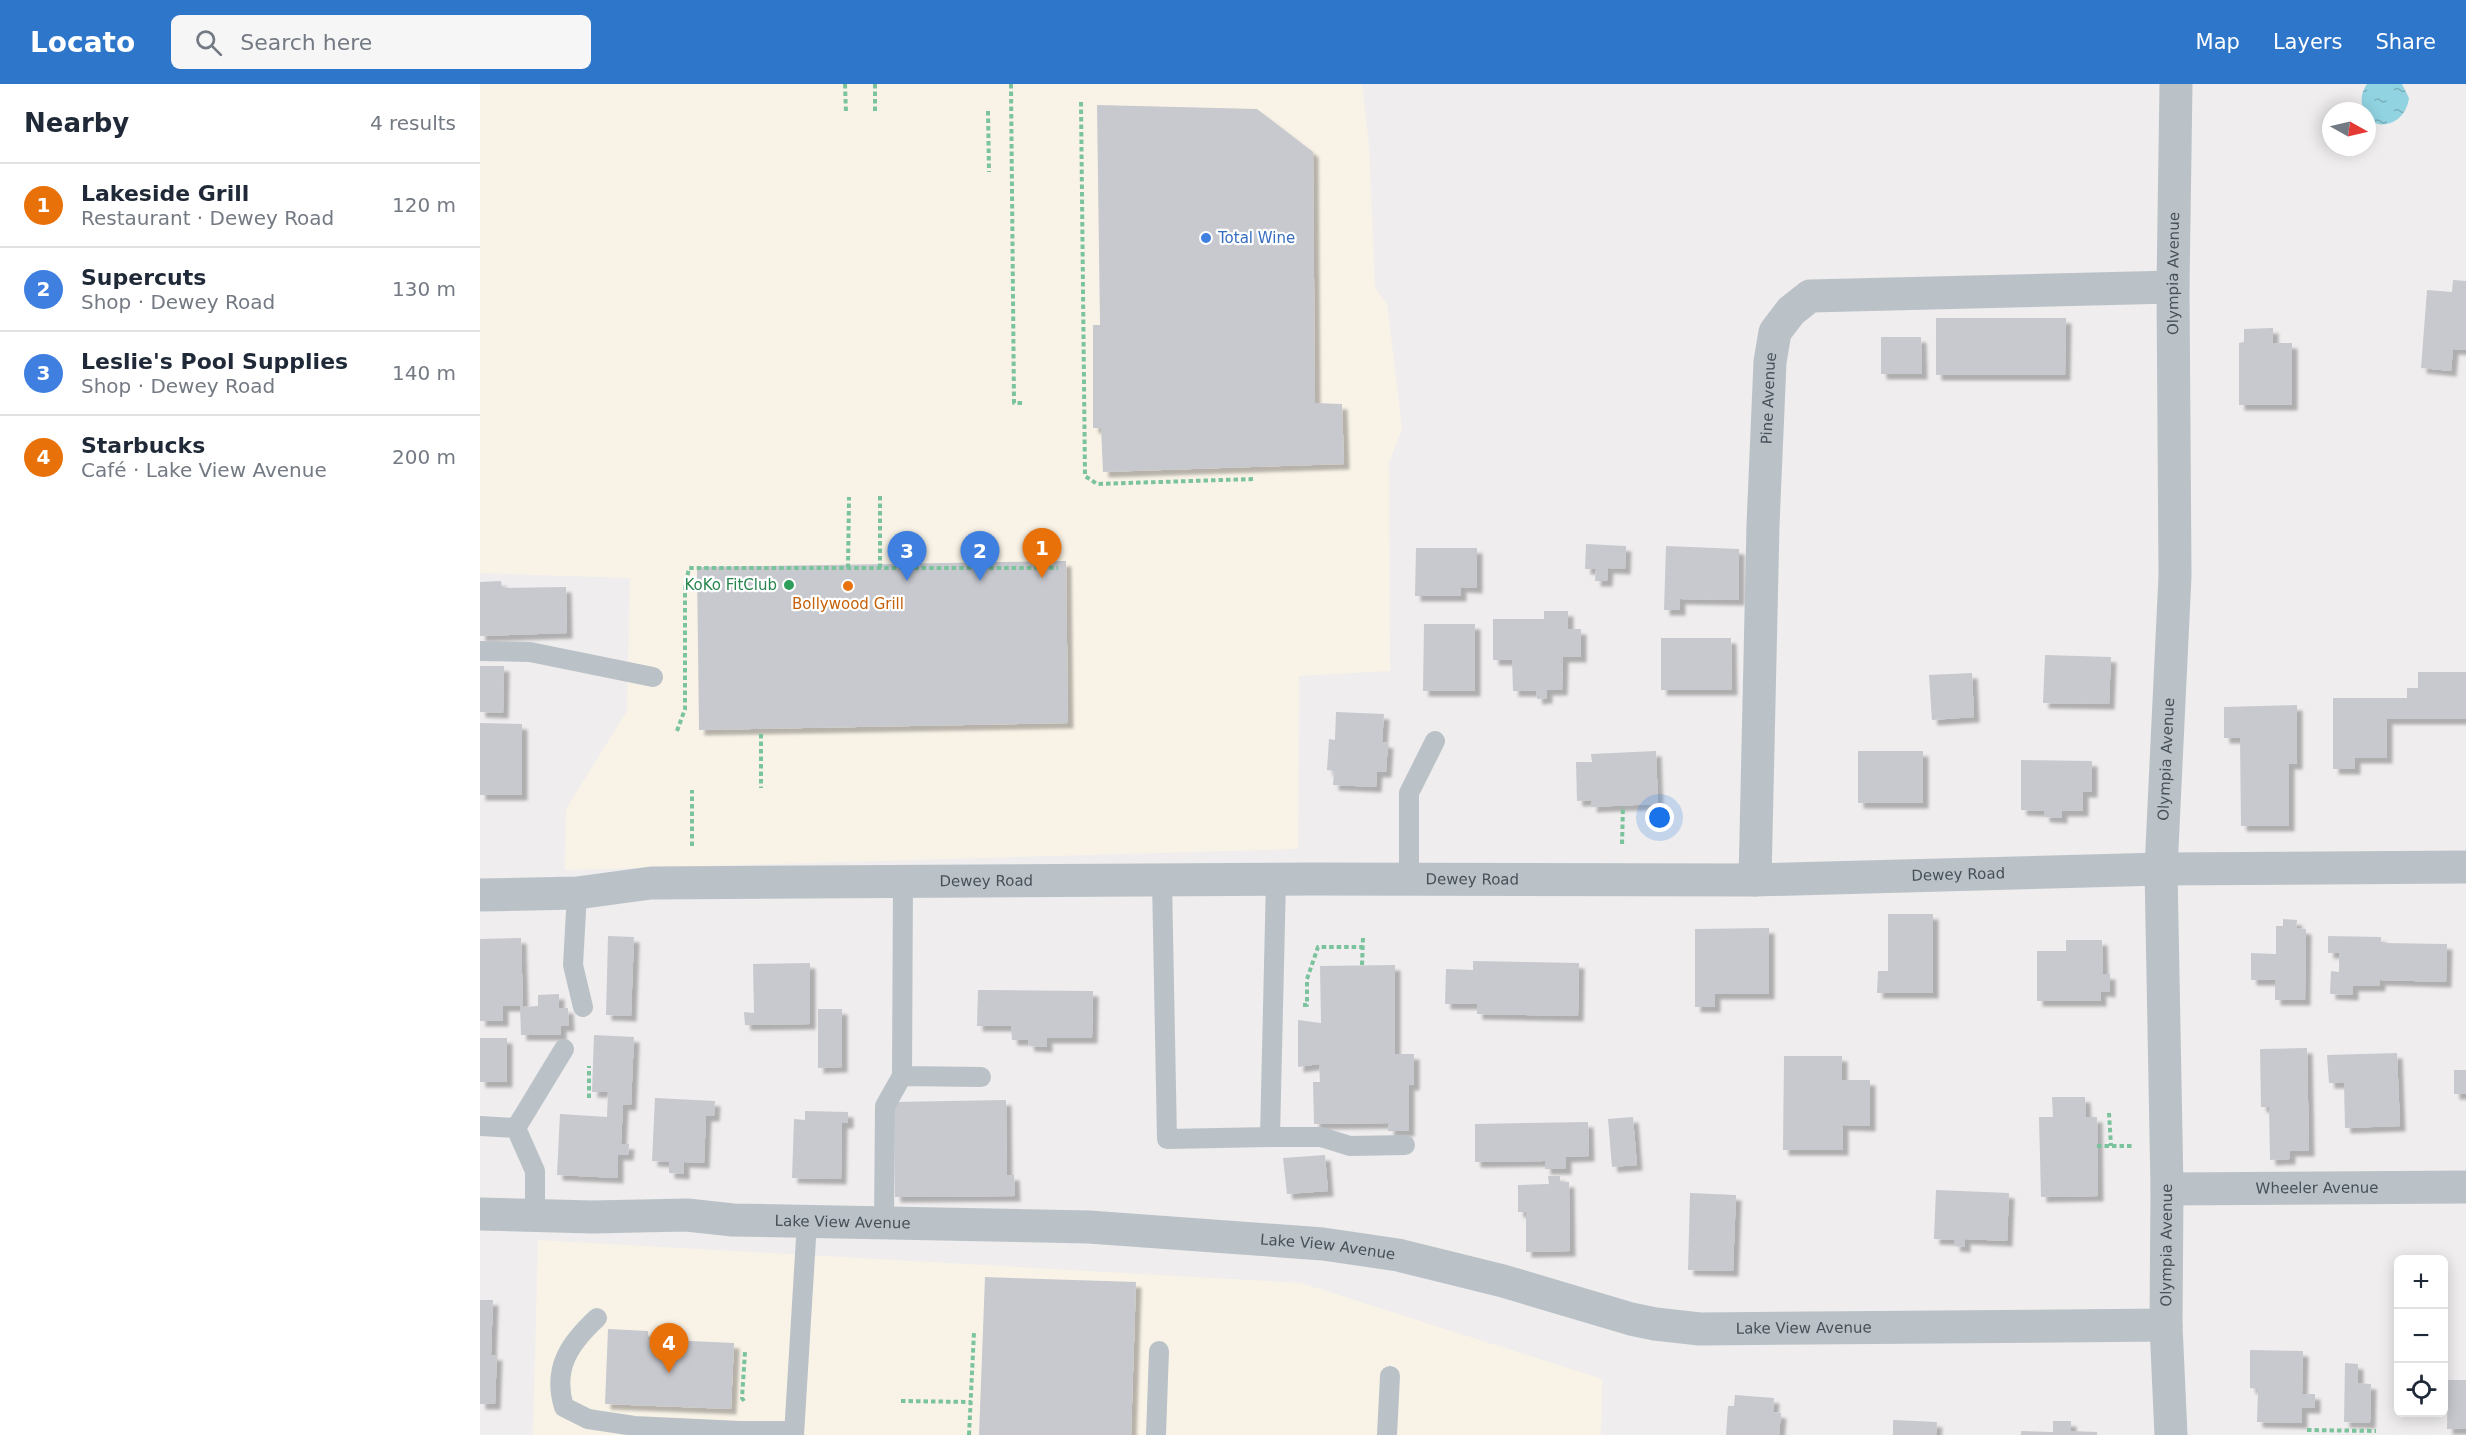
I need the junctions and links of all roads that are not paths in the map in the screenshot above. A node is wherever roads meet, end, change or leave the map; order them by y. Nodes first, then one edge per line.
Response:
1 (2176, 84) edge
2 (2172, 287) junction
3 (480, 651) edge
4 (653, 677) dead end
5 (1435, 741) dead end
6 (2466, 867) edge
7 (2161, 869) junction
8 (1276, 879) junction
9 (1162, 880) junction
10 (1409, 880) junction
11 (1755, 880) junction
12 (903, 881) junction
13 (577, 893) junction
14 (480, 895) edge
15 (583, 1007) dead end
16 (564, 1049) dead end
17 (902, 1076) junction
18 (981, 1077) dead end
19 (480, 1126) edge
20 (516, 1128) junction
21 (1270, 1137) junction
22 (1405, 1145) dead end
23 (2466, 1187) edge
24 (2167, 1189) junction
25 (480, 1214) edge
26 (535, 1215) junction
27 (807, 1222) junction
28 (884, 1223) junction
29 (597, 1318) dead end
30 (2166, 1325) junction
31 (1159, 1351) dead end
32 (1390, 1376) dead end
33 (794, 1433) edge
34 (1156, 1435) edge
35 (1387, 1435) edge
36 (2171, 1435) edge

1 - 2 street, Olympia Avenue
2 - 7 street, Olympia Avenue
2 - 11 street, Pine Avenue
3 - 4 lane
5 - 10 lane
6 - 7 street, Dewey Road
7 - 11 street, Dewey Road
7 - 24 street, Olympia Avenue
8 - 9 street, Dewey Road
8 - 10 street, Dewey Road
8 - 21 lane
9 - 12 street, Dewey Road
9 - 21 lane
10 - 11 street, Dewey Road
12 - 13 street, Dewey Road
12 - 17 lane
13 - 14 street, Dewey Road
13 - 15 lane
16 - 20 lane
17 - 18 lane
17 - 28 lane
19 - 20 lane
20 - 26 lane
21 - 22 lane
23 - 24 street, Wheeler Avenue
24 - 30 street, Olympia Avenue
25 - 26 street, Lake View Avenue
26 - 27 street, Lake View Avenue
27 - 28 street, Lake View Avenue
27 - 33 lane
28 - 30 street, Lake View Avenue
29 - 33 lane
30 - 36 street, Olympia Avenue
31 - 34 lane
32 - 35 lane

